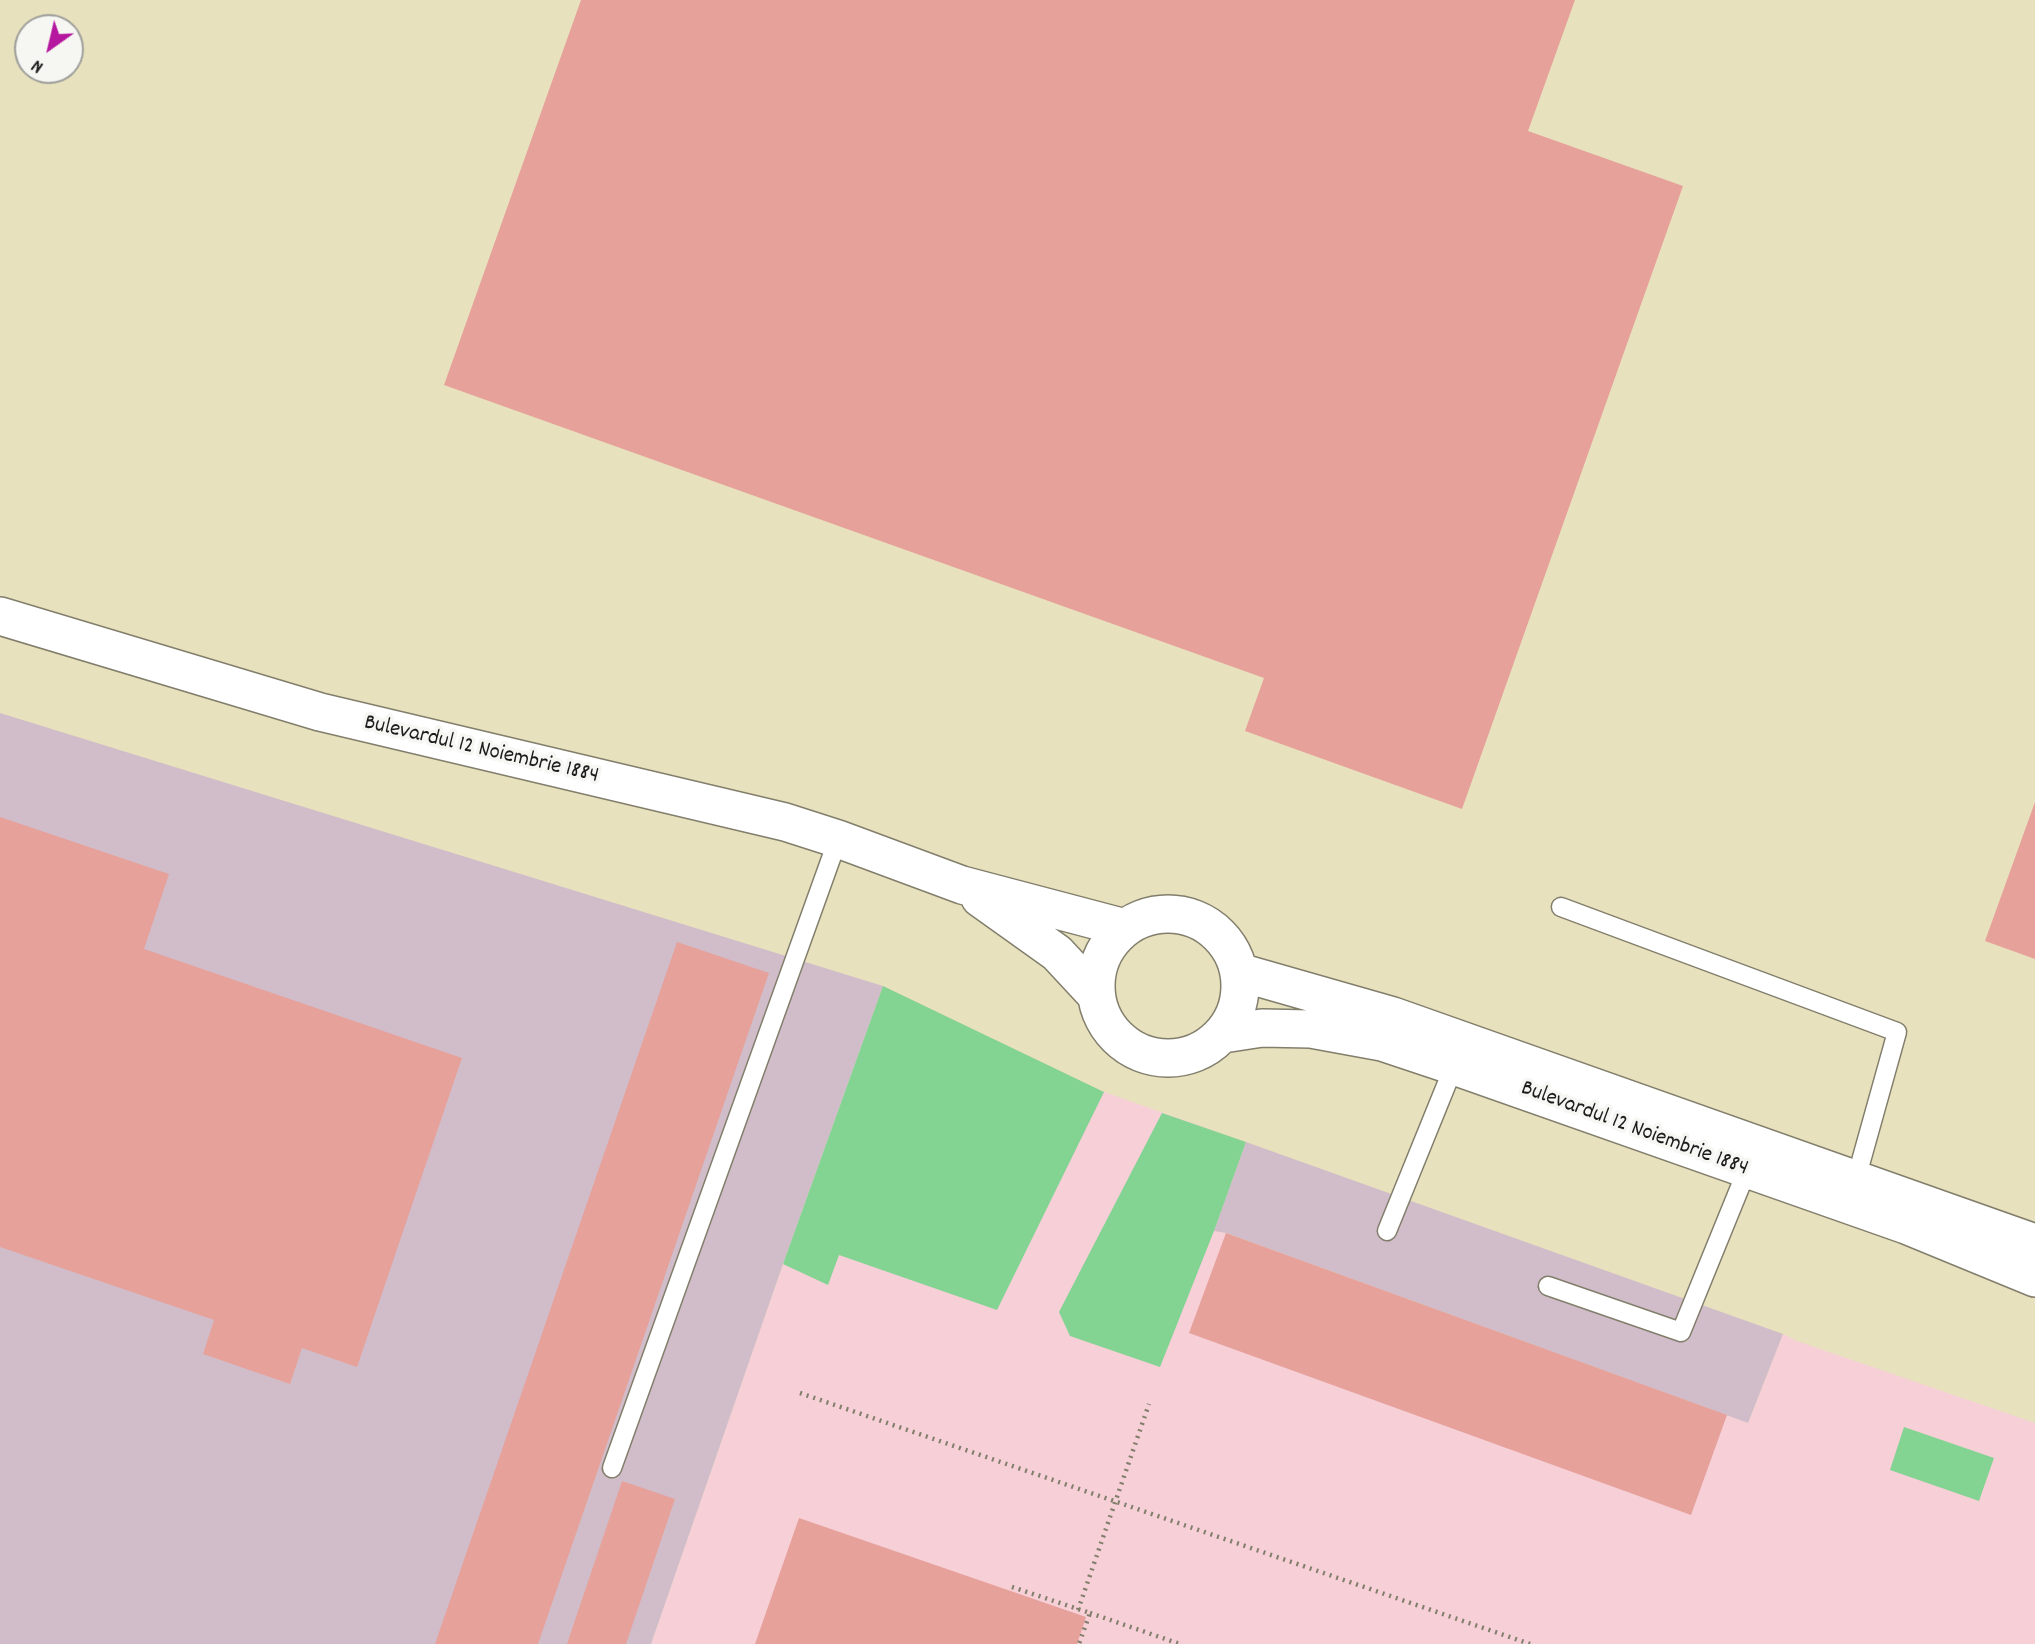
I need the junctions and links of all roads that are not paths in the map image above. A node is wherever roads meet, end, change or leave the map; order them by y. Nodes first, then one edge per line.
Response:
1 (0, 616) edge
2 (838, 839) junction
3 (962, 885) junction
4 (1561, 907) dead end
5 (1125, 928) junction
6 (1239, 972) junction
7 (1096, 995) junction
8 (1223, 1034) junction
9 (1454, 1066) junction
10 (1747, 1170) junction
11 (1856, 1179) junction
12 (1387, 1231) dead end
13 (2035, 1243) edge
14 (2035, 1278) edge
15 (1548, 1286) dead end
16 (612, 1468) dead end

1 - 2 street, Bulevardul 12 Noiembrie 1884
2 - 3 street, Bulevardul 12 Noiembrie 1884
2 - 16 lane
3 - 5 street, Bulevardul 12 Noiembrie 1884
3 - 7 street, Bulevardul 12 Noiembrie 1884
4 - 11 lane
5 - 6 street
5 - 7 street
6 - 8 street
6 - 11 street, Bulevardul 12 Noiembrie 1884
7 - 8 street
8 - 9 street, Bulevardul 12 Noiembrie 1884
9 - 10 street, Bulevardul 12 Noiembrie 1884
9 - 12 lane
10 - 14 street, Bulevardul 12 Noiembrie 1884
10 - 15 lane
11 - 13 street, Bulevardul 12 Noiembrie 1884

